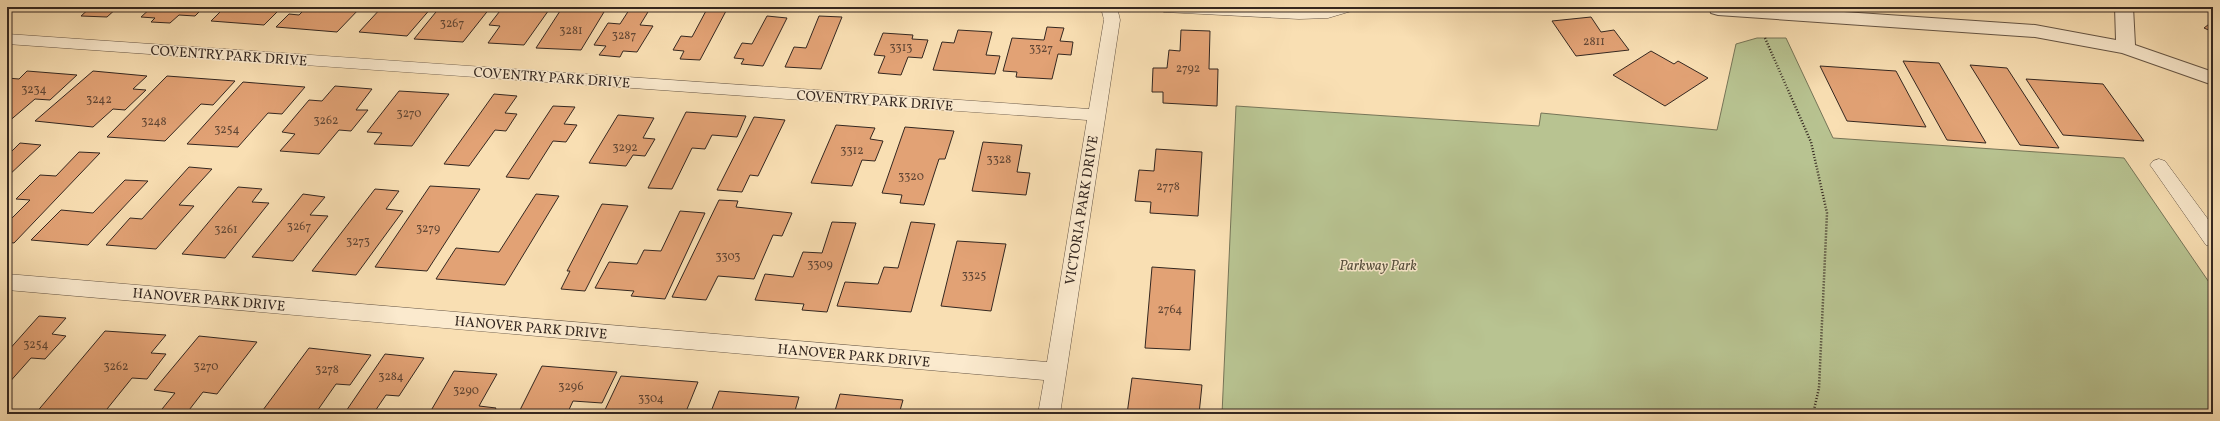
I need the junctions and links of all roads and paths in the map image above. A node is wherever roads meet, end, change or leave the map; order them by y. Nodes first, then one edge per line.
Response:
1 (1109, 7) edge
2 (1164, 7) edge
3 (1349, 7) edge
4 (2124, 7) edge
5 (1718, 8) edge
6 (1763, 34) dead end
7 (7, 39) edge
8 (2126, 48) junction
9 (2213, 79) edge
10 (1097, 115) junction
11 (2158, 165) dead end
12 (2213, 240) edge
13 (7, 282) edge
14 (1056, 372) junction
15 (1049, 414) edge
16 (1813, 414) edge

1 - 10 lane, VICTORIA PARK DRIVE
2 - 3 lane
4 - 8 street
5 - 8 street
6 - 16 path
7 - 10 lane, COVENTRY PARK DRIVE
8 - 9 street
10 - 14 lane, VICTORIA PARK DRIVE
11 - 12 lane
13 - 14 lane, HANOVER PARK DRIVE
14 - 15 lane, VICTORIA PARK DRIVE

